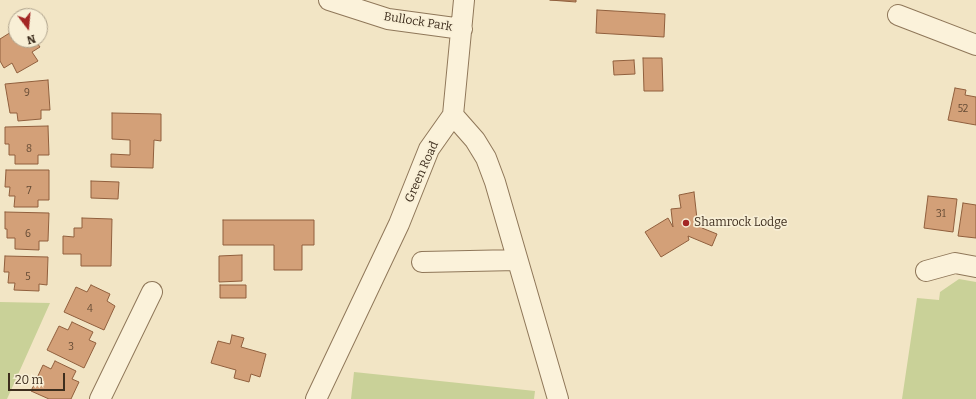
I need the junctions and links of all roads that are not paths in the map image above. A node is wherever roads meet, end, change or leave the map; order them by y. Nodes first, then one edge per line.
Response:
1 (329, 0) edge
2 (464, 0) edge
3 (898, 15) dead end
4 (462, 29) junction
5 (976, 45) edge
6 (452, 115) junction
7 (518, 260) junction
8 (422, 262) dead end
9 (976, 267) edge
10 (926, 272) dead end
11 (152, 292) dead end
12 (100, 399) edge
13 (316, 399) edge
14 (558, 399) edge

1 - 4 street, Bullock Park
2 - 4 street
3 - 5 street
4 - 6 street
6 - 7 street
6 - 13 street, Green Road
7 - 8 street
7 - 14 street
9 - 10 street
11 - 12 street

